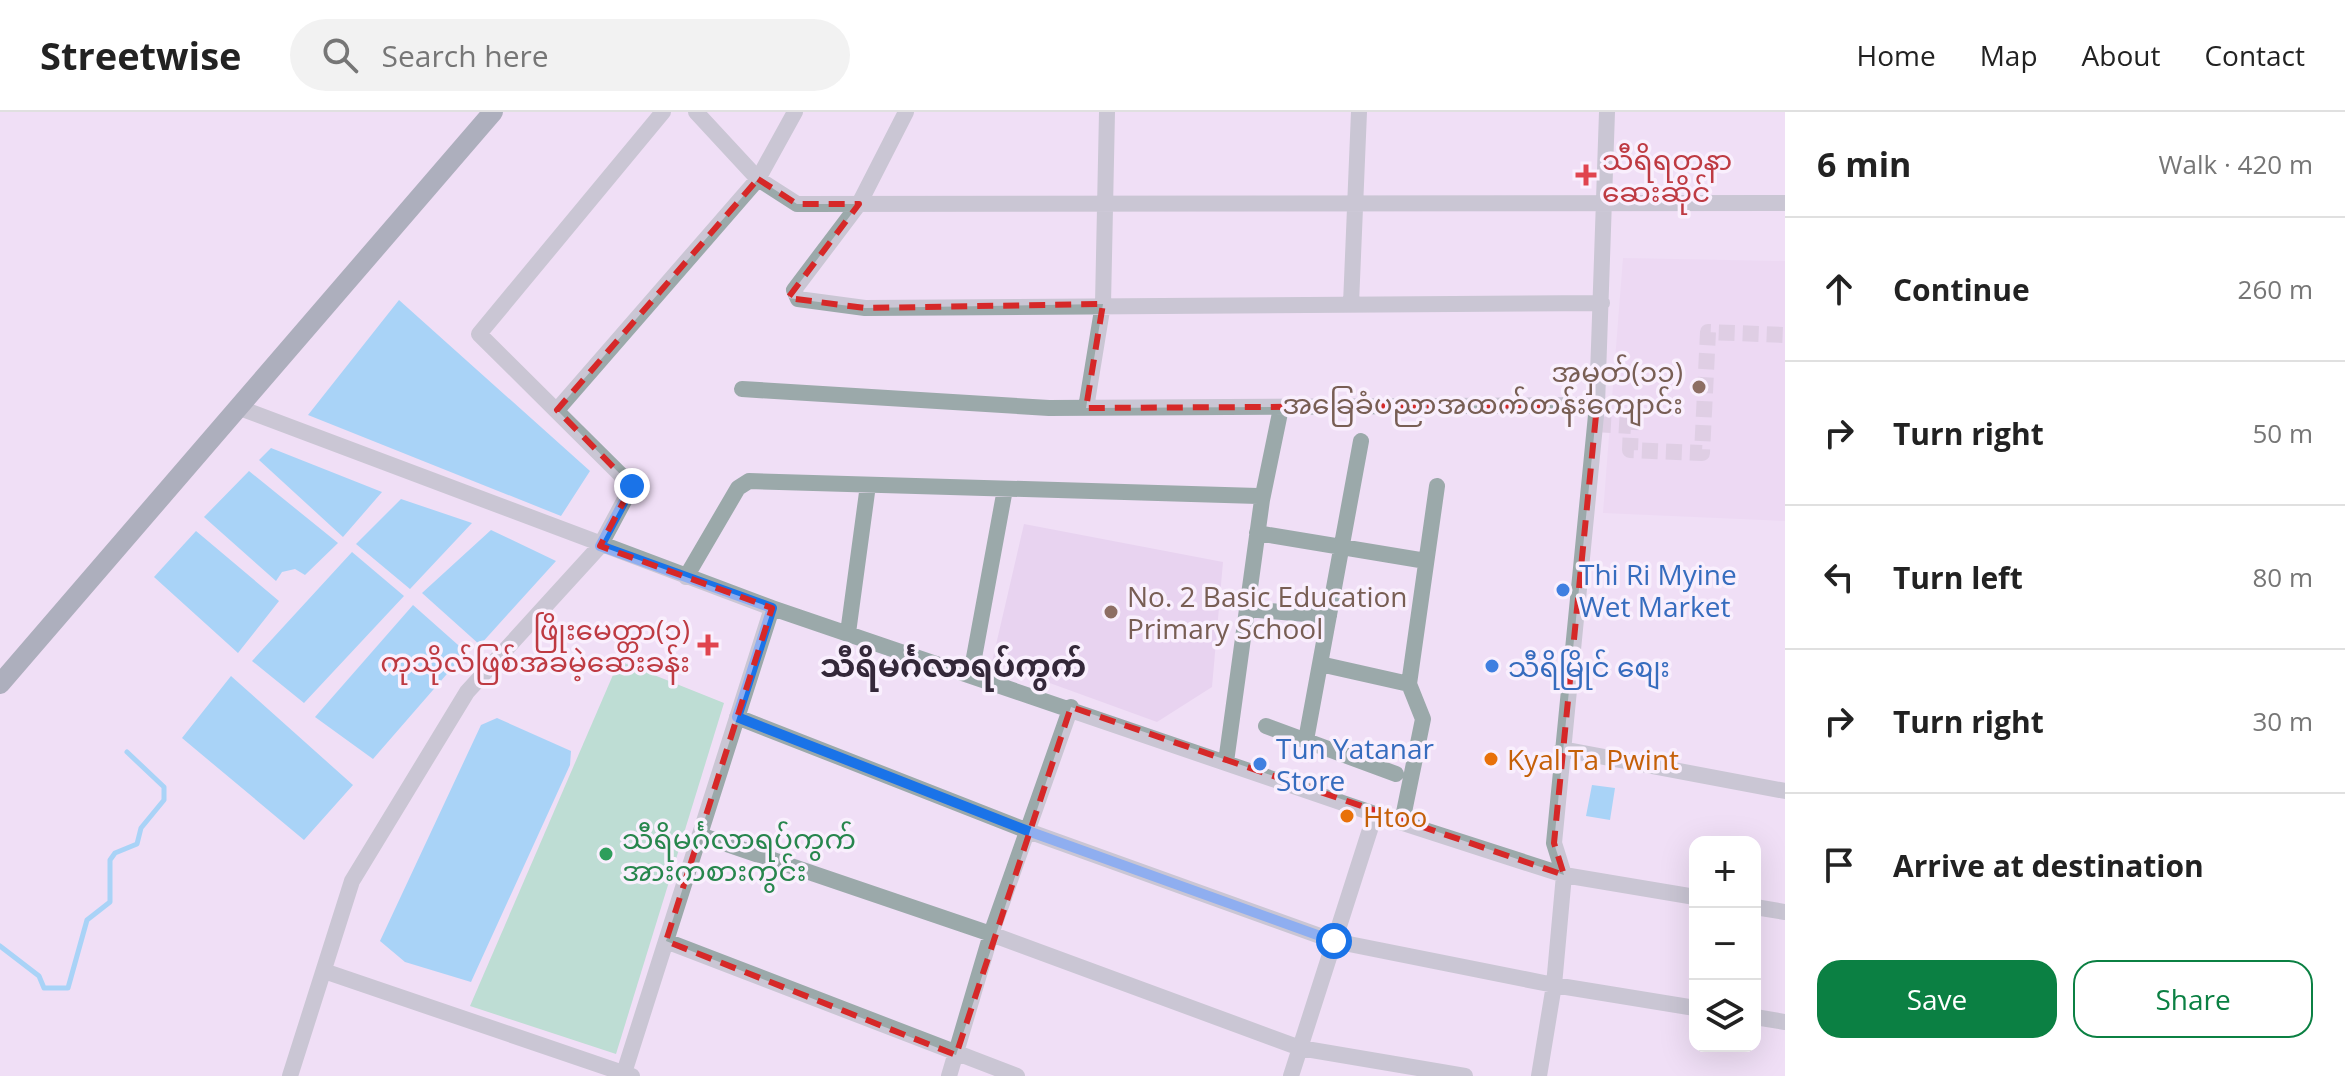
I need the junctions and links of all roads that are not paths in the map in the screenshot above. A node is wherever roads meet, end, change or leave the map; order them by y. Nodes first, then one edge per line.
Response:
1 (493, 112) edge
2 (663, 112) edge
3 (696, 112) edge
4 (795, 112) edge
5 (906, 112) edge
6 (1107, 112) edge
7 (1359, 112) edge
8 (1607, 112) edge
9 (758, 179) junction
10 (1785, 203) edge
11 (859, 204) junction
12 (1104, 204) junction
13 (1355, 204) junction
14 (1605, 206) junction
15 (1602, 303) junction
16 (1103, 304) junction
17 (1351, 304) junction
18 (742, 389) dead end
19 (1597, 405) junction
20 (240, 408) junction
21 (1086, 408) junction
22 (1281, 408) junction
23 (557, 410) junction
24 (1361, 441) dead end
25 (868, 485) junction
26 (1437, 486) dead end
27 (1005, 489) junction
28 (1262, 500) junction
29 (1257, 533) junction
30 (600, 546) junction
31 (1341, 548) junction
32 (1426, 561) junction
33 (686, 577) junction
34 (772, 608) junction
35 (1247, 609) junction
36 (1329, 616) junction
37 (848, 633) junction
38 (1320, 664) junction
39 (971, 674) junction
40 (0, 684) edge
41 (1409, 684) junction
42 (1071, 707) junction
43 (737, 717) junction
44 (1266, 726) dead end
45 (1306, 740) junction
46 (1562, 749) junction
47 (1226, 762) junction
48 (1396, 774) dead end
49 (1785, 791) edge
50 (1375, 814) junction
51 (1402, 822) junction
52 (1028, 831) junction
53 (700, 835) junction
54 (1564, 875) junction
55 (1689, 896) edge
56 (1761, 908) edge
57 (1785, 912) edge
58 (991, 934) junction
59 (666, 941) junction
60 (1334, 941) junction
61 (324, 971) junction
62 (1554, 985) junction
63 (1689, 1007) edge
64 (1761, 1018) edge
65 (1785, 1022) edge
66 (1300, 1048) junction
67 (956, 1055) junction
68 (627, 1075) edge
69 (290, 1076) edge
70 (949, 1076) edge
71 (1017, 1076) edge
72 (1291, 1076) edge
73 (1465, 1076) edge
74 (1539, 1076) edge

1 - 20 main road
2 - 23 street
3 - 9 street
4 - 9 street
5 - 11 street
6 - 12 street
7 - 13 street
8 - 14 street
9 - 11 street
9 - 23 street
10 - 14 street
11 - 12 street
11 - 16 street
12 - 13 street
12 - 16 street
13 - 14 street
13 - 17 street
14 - 15 street
15 - 17 street
15 - 19 street
16 - 17 street
16 - 21 street
18 - 21 street
19 - 22 street
19 - 46 street
20 - 30 street
20 - 40 main road
21 - 22 street
22 - 28 street
23 - 30 street
24 - 31 street
25 - 27 street
25 - 33 street
25 - 37 street
26 - 32 street
27 - 28 street
27 - 39 street
28 - 29 street
29 - 31 street
29 - 35 street
30 - 33 street
30 - 61 street
31 - 32 street
31 - 36 street
32 - 41 street
33 - 34 street
34 - 37 street
34 - 43 street
35 - 36 street
35 - 47 street
36 - 38 street
37 - 39 street
38 - 41 street
38 - 45 street
39 - 42 street
41 - 51 street
42 - 47 street
42 - 52 street
43 - 52 street
43 - 53 street
44 - 45 street
45 - 48 street
46 - 49 street
46 - 54 street
47 - 50 street
50 - 51 street
50 - 60 street
51 - 54 street
52 - 58 street
52 - 60 street
53 - 58 street
53 - 59 street
54 - 55 street
54 - 62 street
56 - 57 street
58 - 66 street
58 - 67 street
59 - 67 street
59 - 68 street
60 - 62 street
60 - 66 street
61 - 68 street
61 - 69 street
62 - 63 street
62 - 74 street
64 - 65 street
66 - 72 street
66 - 73 street
67 - 70 street
67 - 71 street

